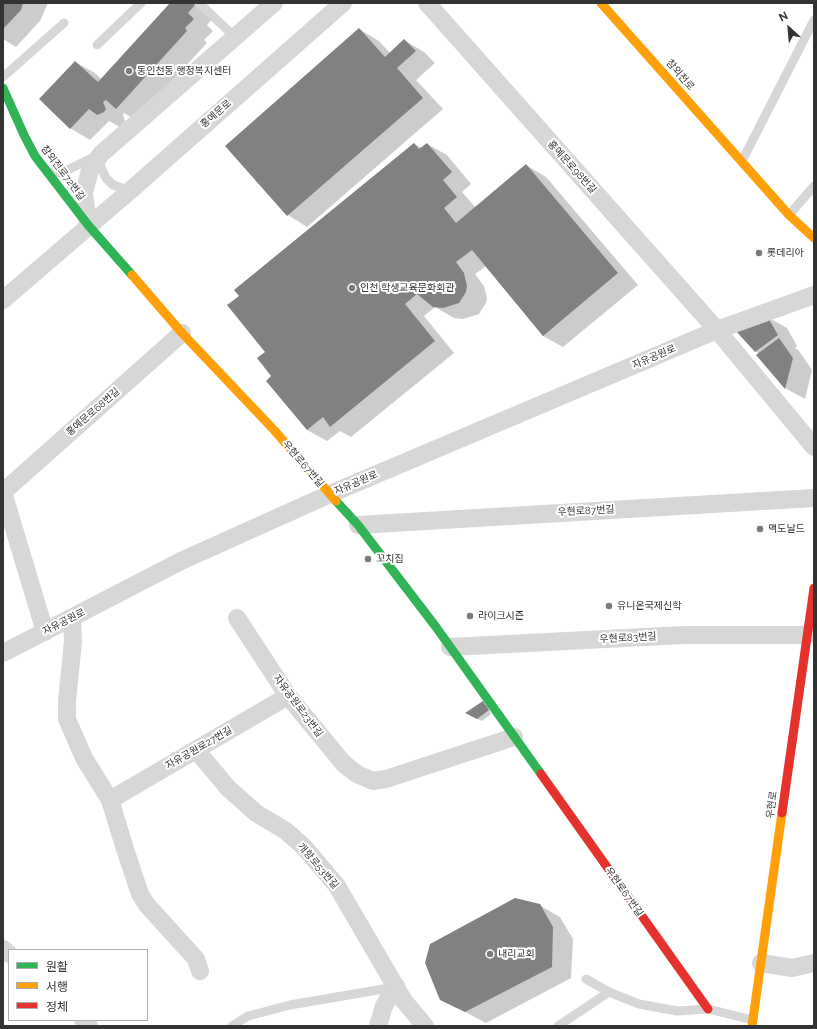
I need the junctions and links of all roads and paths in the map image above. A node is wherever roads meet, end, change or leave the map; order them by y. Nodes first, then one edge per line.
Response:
1 (141, 3) edge
2 (199, 3) edge
3 (274, 3) edge
4 (342, 3) edge
5 (427, 3) edge
6 (601, 3) edge
7 (814, 20) edge
8 (64, 23) dead end
9 (235, 37) junction
10 (97, 45) dead end
11 (3, 77) edge
12 (3, 88) edge
13 (101, 154) junction
14 (742, 162) junction
15 (48, 172) junction
16 (814, 186) edge
17 (132, 189) junction
18 (789, 215) junction
19 (88, 225) junction
20 (814, 238) edge
21 (814, 295) edge
22 (3, 300) edge
23 (717, 330) junction
24 (182, 333) junction
25 (814, 447) edge
26 (3, 492) edge
27 (330, 494) junction
28 (814, 498) edge
29 (358, 525) junction
30 (814, 588) edge
31 (72, 618) junction
32 (237, 618) dead end
33 (810, 627) edge
34 (44, 632) junction
35 (450, 647) junction
36 (3, 653) edge
37 (288, 696) junction
38 (514, 737) junction
39 (196, 750) junction
40 (110, 800) junction
41 (760, 963) junction
42 (814, 963) edge
43 (200, 971) dead end
44 (586, 979) dead end
45 (396, 986) junction
46 (609, 992) junction
47 (708, 1009) junction
48 (752, 1023) edge
49 (232, 1026) edge
50 (378, 1026) edge
51 (425, 1026) edge
52 (558, 1026) edge

1 - 10 lane
2 - 9 lane
3 - 9 street
4 - 17 street, 홍예문로
5 - 23 street, 홍예문로98번길
6 - 14 street, 참외전로
7 - 14 lane
8 - 11 lane
9 - 13 street
12 - 15 street, 참외전로72번길
13 - 15 lane
13 - 17 lane
13 - 19 street
14 - 18 street, 참외전로
15 - 19 street, 참외전로72번길
16 - 18 lane
17 - 19 street, 홍예문로
18 - 20 street, 참외전로
19 - 22 street, 홍예문로
19 - 24 street, 우현로67번길
21 - 23 street, 자유공원로
23 - 25 street
23 - 27 street, 자유공원로
24 - 26 street, 홍예문로68번길
24 - 27 street, 우현로67번길
26 - 34 street
27 - 29 street, 우현로67번길
27 - 31 street, 자유공원로
28 - 29 street, 우현로87번길
29 - 35 street, 우현로67번길
30 - 33 street, 우현로
31 - 34 street, 자유공원로
31 - 40 street
32 - 37 street, 자유공원로23번길
33 - 35 street, 우현로83번길
33 - 41 street, 우현로
34 - 36 street, 자유공원로
35 - 38 street, 우현로67번길
37 - 38 street, 자유공원로23번길
37 - 39 street, 자유공원로27번길
38 - 47 street, 우현로67번길
39 - 40 street, 자유공원로27번길
39 - 45 street, 개항로53번길
40 - 43 street
41 - 42 street
41 - 48 street, 우현로
44 - 46 lane
45 - 49 lane
45 - 50 street
45 - 51 street, 개항로53번길
46 - 47 lane
46 - 52 lane
47 - 48 lane

